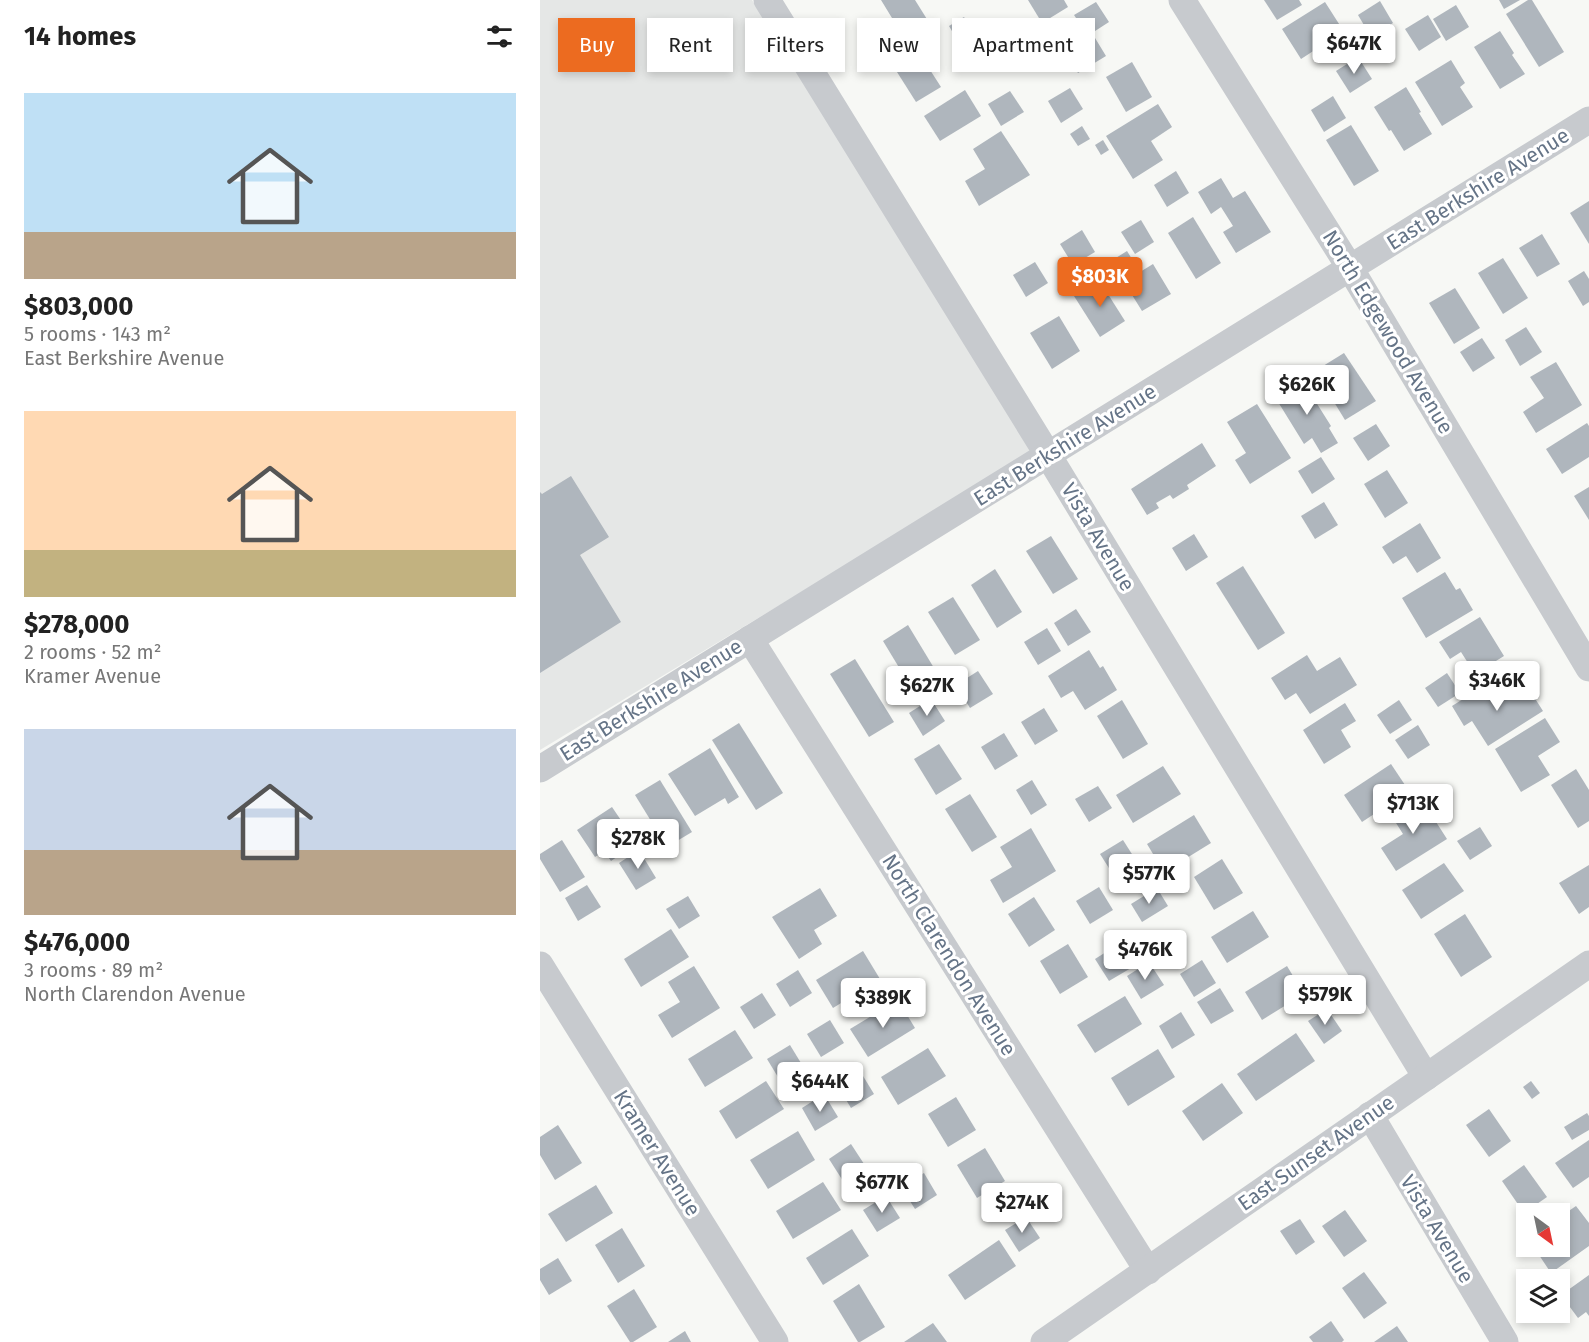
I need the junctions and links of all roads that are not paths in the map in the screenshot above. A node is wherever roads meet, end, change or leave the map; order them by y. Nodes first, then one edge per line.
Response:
1 (767, 0) edge
2 (1182, 0) edge
3 (1589, 120) edge
4 (1350, 268) junction
5 (1048, 455) junction
6 (750, 639) junction
7 (1589, 668) edge
8 (540, 769) edge
9 (1589, 964) edge
10 (540, 965) edge
11 (1426, 1077) junction
12 (1370, 1115) junction
13 (1148, 1271) junction
14 (775, 1342) edge
15 (1044, 1342) edge
16 (1505, 1342) edge

1 - 5 street, Vista Avenue
2 - 4 street, North Edgewood Avenue
3 - 4 street, East Berkshire Avenue
4 - 5 street, East Berkshire Avenue
4 - 7 street, North Edgewood Avenue
5 - 6 street, East Berkshire Avenue
5 - 11 street, Vista Avenue
6 - 8 street, East Berkshire Avenue
6 - 13 street, North Clarendon Avenue
9 - 11 street, East Sunset Avenue
10 - 14 street, Kramer Avenue
11 - 12 street, East Sunset Avenue
12 - 13 street, East Sunset Avenue
12 - 16 street, Vista Avenue
13 - 15 street, East Sunset Avenue

